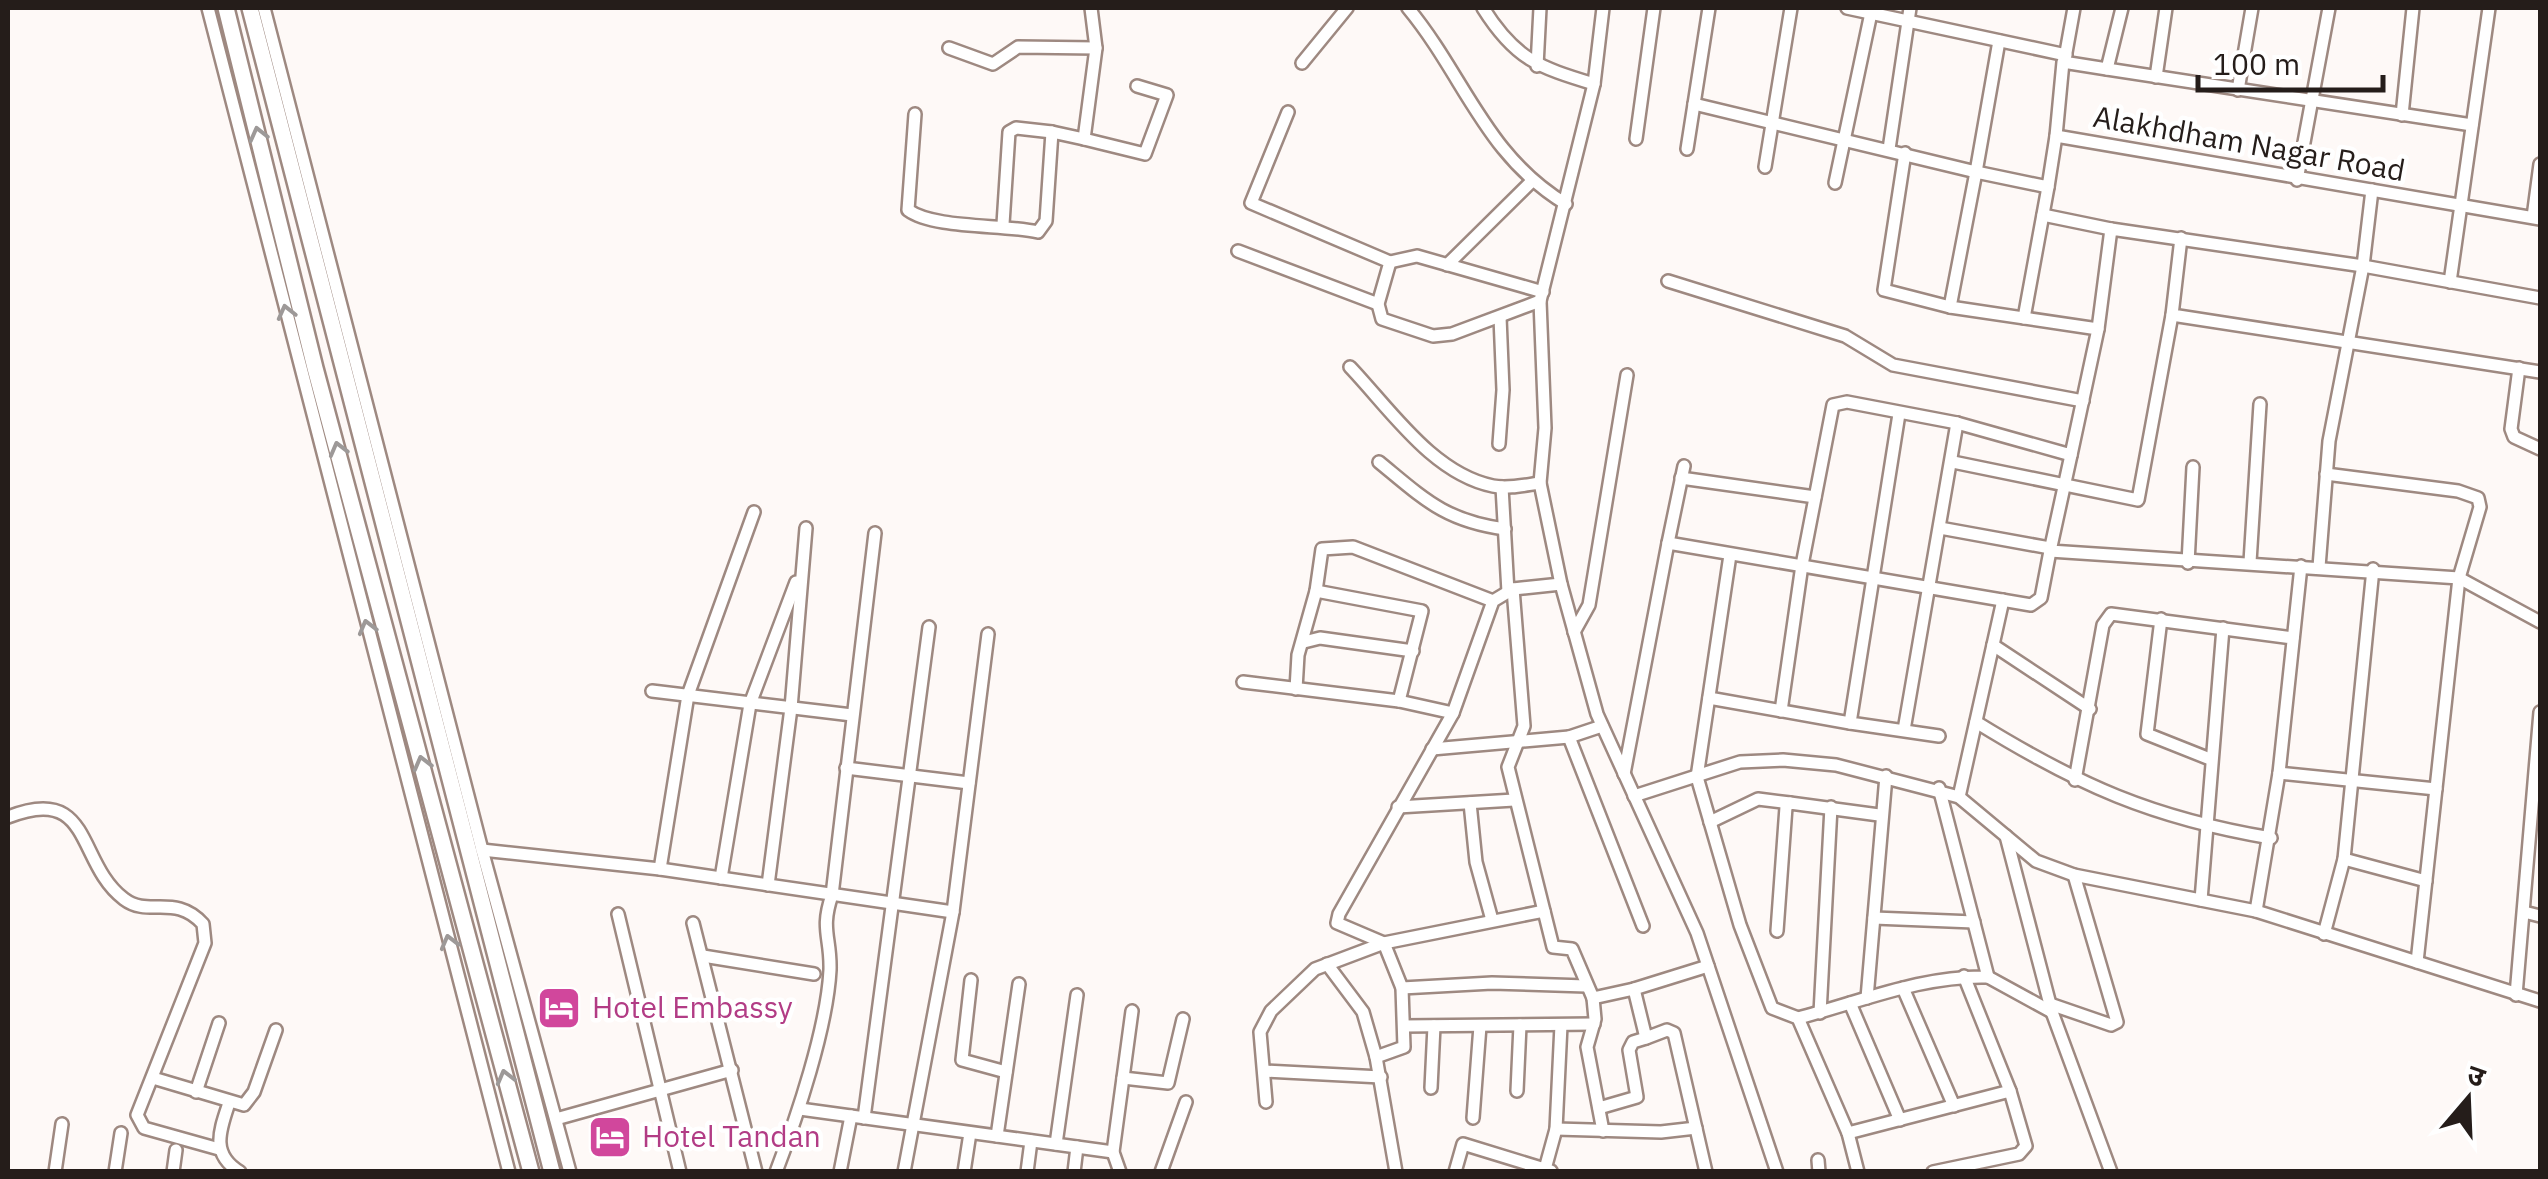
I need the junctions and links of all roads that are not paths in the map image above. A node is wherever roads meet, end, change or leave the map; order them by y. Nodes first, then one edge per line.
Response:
1 (208, 8) edge
2 (226, 8) edge
3 (250, 8) edge
4 (264, 8) edge
5 (1091, 8) edge
6 (1347, 8) edge
7 (1408, 8) edge
8 (1483, 8) edge
9 (1540, 8) edge
10 (1603, 8) edge
11 (1654, 8) edge
12 (1709, 8) edge
13 (1791, 8) edge
14 (1847, 8) edge
15 (2074, 8) edge
16 (2122, 8) edge
17 (2166, 8) edge
18 (2252, 8) edge
19 (2329, 8) edge
20 (2413, 8) edge
21 (2490, 8) edge
22 (1871, 13) junction
23 (1909, 14) edge
24 (1999, 40) junction
25 (949, 48) dead end
26 (1096, 48) junction
27 (2065, 58) junction
28 (1302, 63) dead end
29 (1537, 66) junction
30 (2107, 69) junction
31 (2156, 77) junction
32 (1594, 84) junction
33 (1137, 86) dead end
34 (2238, 90) junction
35 (2309, 102) junction
36 (1694, 104) junction
37 (1288, 112) dead end
38 (915, 114) dead end
39 (2402, 116) junction
40 (1772, 120) junction
41 (2472, 126) junction
42 (1052, 132) junction
43 (2056, 136) junction
44 (1845, 138) junction
45 (1084, 139) junction
46 (1636, 139) dead end
47 (1687, 149) dead end
48 (1888, 149) junction
49 (1905, 154) junction
50 (2540, 164) edge
51 (1764, 168) dead end
52 (1976, 172) junction
53 (2297, 180) junction
54 (1530, 183) junction
55 (1835, 183) dead end
56 (2048, 187) junction
57 (2372, 190) junction
58 (1566, 204) junction
59 (2461, 205) junction
60 (2043, 215) junction
61 (2537, 218) edge
62 (1003, 224) junction
63 (2111, 229) junction
64 (2181, 238) junction
65 (1238, 251) dead end
66 (1390, 262) junction
67 (1447, 266) junction
68 (2363, 266) junction
69 (1668, 281) dead end
70 (2450, 282) junction
71 (1542, 296) junction
72 (2540, 298) edge
73 (1378, 304) junction
74 (1950, 307) junction
75 (2172, 315) junction
76 (1500, 317) junction
77 (2024, 318) junction
78 (2098, 329) junction
79 (2348, 341) junction
80 (1350, 368) dead end
81 (2519, 368) junction
82 (2540, 372) edge
83 (1627, 375) dead end
84 (2082, 401) junction
85 (2260, 404) dead end
86 (1899, 414) junction
87 (1957, 422) junction
88 (1499, 444) dead end
89 (2540, 449) edge
90 (2071, 454) junction
91 (1379, 462) dead end
92 (1953, 462) junction
93 (2193, 467) dead end
94 (2326, 474) junction
95 (1540, 483) junction
96 (2065, 485) junction
97 (1502, 487) junction
98 (1816, 498) junction
99 (754, 512) dead end
100 (806, 528) dead end
101 (1940, 528) junction
102 (1505, 529) junction
103 (875, 534) dead end
104 (1668, 543) junction
105 (2050, 549) junction
106 (1730, 555) junction
107 (2250, 562) junction
108 (2188, 563) junction
109 (1802, 564) junction
110 (2300, 566) junction
111 (2319, 567) junction
112 (801, 569) junction
113 (2373, 570) junction
114 (1871, 578) junction
115 (2459, 578) junction
116 (1561, 584) junction
117 (1928, 587) junction
118 (1316, 591) junction
119 (1511, 591) junction
120 (2003, 600) junction
121 (1493, 601) junction
122 (2161, 619) junction
123 (2540, 622) edge
124 (929, 628) dead end
125 (2223, 628) junction
126 (1574, 632) junction
127 (988, 634) dead end
128 (2293, 638) junction
129 (1304, 642) junction
130 (1993, 645) junction
131 (1413, 651) junction
132 (1243, 682) dead end
133 (1296, 689) junction
134 (652, 691) dead end
135 (688, 695) junction
136 (1709, 698) junction
137 (1399, 700) junction
138 (750, 704) junction
139 (791, 708) junction
140 (2090, 709) junction
141 (1781, 710) junction
142 (2540, 712) edge
143 (1453, 713) junction
144 (852, 715) junction
145 (2540, 720) edge
146 (1976, 722) junction
147 (1850, 723) junction
148 (1602, 726) junction
149 (1904, 730) junction
150 (1939, 736) dead end
151 (1569, 737) junction
152 (1514, 744) junction
153 (1432, 748) junction
154 (2210, 759) junction
155 (846, 768) junction
156 (2280, 772) junction
157 (1624, 774) junction
158 (908, 776) junction
159 (1886, 776) junction
160 (1696, 777) junction
161 (2075, 780) junction
162 (2351, 782) junction
163 (969, 784) junction
164 (1938, 788) junction
165 (2436, 789) junction
166 (1634, 796) junction
167 (1959, 797) junction
168 (1514, 800) junction
169 (1470, 803) junction
170 (1790, 803) junction
171 (1398, 807) junction
172 (1831, 807) junction
173 (1879, 816) junction
174 (8, 817) edge
175 (1710, 822) junction
176 (2204, 827) junction
177 (2006, 836) junction
178 (2271, 838) junction
179 (482, 850) junction
180 (2344, 859) junction
181 (660, 870) junction
182 (2074, 875) junction
183 (721, 878) junction
184 (2426, 881) junction
185 (768, 885) junction
186 (832, 894) junction
187 (2201, 900) junction
188 (894, 904) junction
189 (1544, 911) junction
190 (2256, 911) junction
191 (954, 912) junction
192 (2524, 912) junction
193 (618, 914) dead end
194 (2540, 916) edge
195 (1874, 918) junction
196 (1492, 920) junction
197 (1974, 922) junction
198 (693, 923) dead end
199 (1643, 926) dead end
200 (1776, 931) dead end
201 (2324, 934) junction
202 (1384, 942) junction
203 (703, 956) junction
204 (2418, 962) junction
205 (1327, 964) junction
206 (1708, 966) junction
207 (814, 974) dead end
208 (1964, 976) junction
209 (1988, 977) junction
210 (971, 980) dead end
211 (1019, 984) dead end
212 (1586, 986) junction
213 (1402, 988) junction
214 (1634, 988) junction
215 (1903, 988) junction
216 (1077, 995) dead end
217 (2516, 996) junction
218 (1593, 998) junction
219 (1867, 998) junction
220 (2540, 1000) edge
221 (1850, 1003) junction
222 (2051, 1008) junction
223 (1132, 1011) dead end
224 (1820, 1012) junction
225 (1798, 1018) junction
226 (1182, 1020) dead end
227 (220, 1022) dead end
228 (1561, 1024) junction
229 (1594, 1024) junction
230 (1520, 1025) junction
231 (1404, 1026) junction
232 (1434, 1026) junction
233 (1480, 1026) junction
234 (276, 1030) dead end
235 (1646, 1038) junction
236 (1376, 1056) junction
237 (732, 1070) junction
238 (1264, 1071) junction
239 (1006, 1072) junction
240 (1380, 1077) junction
241 (153, 1078) junction
242 (1123, 1078) junction
243 (1431, 1088) dead end
244 (659, 1089) junction
245 (196, 1092) junction
246 (1517, 1092) dead end
247 (2010, 1092) junction
248 (1186, 1102) dead end
249 (1266, 1102) dead end
250 (230, 1103) junction
251 (1954, 1106) junction
252 (1599, 1108) junction
253 (800, 1109) junction
254 (858, 1117) junction
255 (1472, 1118) dead end
256 (556, 1119) junction
257 (1900, 1120) junction
258 (62, 1124) dead end
259 (915, 1124) junction
260 (1696, 1128) junction
261 (1556, 1129) junction
262 (970, 1132) junction
263 (1603, 1132) junction
264 (121, 1133) dead end
265 (1848, 1133) junction
266 (997, 1136) junction
267 (1032, 1141) junction
268 (1056, 1144) junction
269 (1077, 1148) junction
270 (219, 1149) junction
271 (176, 1150) dead end
272 (1113, 1152) junction
273 (1962, 1169) edge
274 (1548, 1170) edge
275 (1161, 1171) edge
276 (55, 1172) edge
277 (115, 1172) edge
278 (172, 1172) edge
279 (240, 1172) edge
280 (509, 1172) edge
281 (531, 1172) edge
282 (552, 1172) edge
283 (570, 1172) edge
284 (680, 1172) edge
285 (756, 1172) edge
286 (776, 1172) edge
287 (840, 1172) edge
288 (904, 1172) edge
289 (964, 1172) edge
290 (1027, 1172) edge
291 (1074, 1172) edge
292 (1120, 1172) edge
293 (1396, 1172) edge
294 (1455, 1172) edge
295 (1706, 1172) edge
296 (1776, 1172) edge
297 (1858, 1172) edge
298 (1933, 1172) edge
299 (2111, 1172) edge

280 -> 1 street
281 -> 2 main road
3 - 282 main road
4 - 179 street
5 - 26 street
6 - 28 street
7 - 54 street
8 - 29 street
9 - 29 street
10 - 32 street
11 - 46 street
12 - 36 street
13 - 40 street
14 - 22 street
15 - 27 street
16 - 30 street
17 - 31 street
18 - 34 street
19 - 35 street
20 - 39 street
21 - 41 street
22 - 23 street
22 - 44 street
23 - 24 street
23 - 48 street
24 - 27 street
24 - 52 street
25 - 26 street
26 - 45 street
27 - 30 street
27 - 43 street
29 - 32 street
30 - 31 street
31 - 34 street
32 - 58 street
33 - 45 street
34 - 35 street
35 - 39 street
35 - 53 street
36 - 40 street
36 - 47 street
37 - 66 street
38 - 62 street
39 - 41 street
40 - 44 street
40 - 51 street
41 - 59 street
42 - 45 street
42 - 62 street
42 - 62 street
43 - 53 street, Alakhdham Nagar Road
43 - 56 street, Alakhdham Nagar Road
44 - 48 street
44 - 55 street
48 - 49 street
49 - 52 street
49 - 74 street
50 - 61 street
52 - 56 street
52 - 74 street
53 - 57 street, Alakhdham Nagar Road
54 - 58 street
54 - 67 street
56 - 60 street, Alakhdham Nagar Road
57 - 59 street, Alakhdham Nagar Road
57 - 68 street
58 - 71 street
59 - 61 street, Alakhdham Nagar Road
59 - 70 street
60 - 63 street
60 - 77 street, Alakhdham Nagar Road
63 - 64 street
63 - 78 street
64 - 68 street
64 - 75 street
65 - 73 street
66 - 67 street
66 - 73 street
67 - 71 street
68 - 70 street
68 - 79 street
69 - 84 street
70 - 72 street
71 - 76 street
71 - 95 street
73 - 76 street
74 - 77 street
75 - 79 street
75 - 96 street
76 - 88 street
77 - 78 street
78 - 84 street
79 - 81 street
79 - 94 street
80 - 97 street
81 - 82 street
81 - 89 street
83 - 126 street
84 - 90 street
85 - 107 street
86 - 87 street
86 - 98 street
86 - 114 street
87 - 90 street
87 - 92 street
90 - 96 street
91 - 102 street
92 - 96 street
92 - 101 street
93 - 108 street
94 - 111 street
94 - 115 street
95 - 97 street
95 - 116 street
96 - 105 street
97 - 102 street
98 - 104 street
98 - 109 street
99 - 135 street
100 - 112 street
101 - 105 street
101 - 117 street
102 - 119 street
103 - 144 street
104 - 106 street
104 - 157 street
105 - 108 street
105 - 120 street
106 - 109 street
106 - 136 street
107 - 108 street
107 - 110 street
109 - 114 street
109 - 141 street
110 - 111 street
110 - 128 street
111 - 113 street
112 - 138 street
112 - 139 street
113 - 115 street
113 - 162 street
114 - 117 street
114 - 147 street
115 - 123 street
115 - 165 street
116 - 119 street
116 - 126 street
117 - 120 street
117 - 149 street
118 - 121 street
118 - 129 street
118 - 131 street
119 - 121 street
119 - 152 street
120 - 130 street
121 - 143 street
122 - 125 street
122 - 140 street
122 - 154 street
124 - 158 street
125 - 128 street
125 - 154 street
126 - 148 street
127 - 163 street
128 - 156 street
129 - 131 street
129 - 133 street
130 - 140 street
130 - 146 street
131 - 137 street
132 - 133 street
133 - 137 street
134 - 135 street
135 - 138 street
135 - 181 street
136 - 141 street
136 - 160 street
137 - 143 street
138 - 139 street
138 - 183 street
139 - 144 street
139 - 185 street
140 - 161 street
141 - 147 street
142 - 145 street
143 - 153 street
144 - 155 street
145 - 192 street
146 - 161 street
146 - 167 street
147 - 149 street
148 - 151 street
148 - 157 street
149 - 150 street
151 - 152 street
151 - 199 street
152 - 153 street
152 - 168 street
153 - 171 street
154 - 176 street
155 - 158 street
155 - 186 street
156 - 162 street
156 - 178 street
157 - 166 street
158 - 163 street
158 - 188 street
159 - 160 street
159 - 164 street
159 - 173 street
160 - 166 street
160 - 175 street
161 - 176 street
162 - 165 street
162 - 180 street
163 - 191 street
164 - 167 street
164 - 197 street
165 - 184 street
166 - 206 street
167 - 177 street
168 - 169 street
168 - 189 street
169 - 171 street
169 - 196 street
170 - 172 street
170 - 175 street
170 - 200 street
171 - 202 street
172 - 173 street
172 - 224 street
173 - 195 street
174 - 241 street
175 - 225 street
176 - 178 street
176 - 187 street
177 - 182 street
177 - 222 street
178 - 190 street
179 - 181 street
179 - 256 street
180 - 184 street
180 - 201 street
181 - 183 street
182 - 187 street
182 - 222 street
183 - 185 street
184 - 204 street
185 - 186 street
186 - 188 street
186 - 253 street
187 - 190 street
188 - 191 street
188 - 254 street
189 - 196 street
189 - 212 street
190 - 201 street
191 - 259 street
192 - 194 street
192 - 217 street
193 - 244 street
195 - 197 street
195 - 219 street
196 - 202 street
197 - 209 street
198 - 203 street
201 - 204 street
202 - 205 street
202 - 213 street
203 - 207 street
203 - 237 street
204 - 217 street
205 - 236 street
205 - 238 street
206 - 214 street
206 - 296 street
208 - 209 street
208 - 215 street
208 - 247 street
209 - 222 street
210 - 239 street
211 - 239 street
212 - 213 street
212 - 218 street
213 - 231 street
214 - 218 street
214 - 235 street
215 - 219 street
215 - 251 street
216 - 268 street
217 - 220 street
218 - 229 street
219 - 221 street
221 - 224 street
221 - 257 street
222 - 299 street
223 - 242 street
224 - 225 street
225 - 265 street
226 - 242 street
227 - 245 street
228 - 229 street
228 - 230 street
228 - 261 street
229 - 252 street
230 - 233 street
230 - 246 street
231 - 232 street
231 - 236 street
232 - 233 street
232 - 243 street
233 - 255 street
234 - 250 street
235 - 252 street
235 - 260 street
236 - 240 street
237 - 244 street
237 - 285 street
238 - 240 street
238 - 249 street
239 - 266 street
240 - 293 street
241 - 245 street
241 - 270 street
242 - 272 street
244 - 256 street
244 - 284 street
245 - 250 street
247 - 251 street
247 - 273 street
248 - 275 street
250 - 270 street
251 - 257 street
252 - 263 street
253 - 254 street
253 - 286 street
254 - 259 street
254 - 287 street
256 - 283 street
257 - 265 street
258 - 276 street
259 - 262 street
259 - 288 street
260 - 263 street
260 - 295 street
261 - 263 street
261 - 274 street
262 - 266 street
262 - 289 street
264 - 277 street
265 - 297 street
266 - 267 street
267 - 268 street
267 - 290 street
268 - 269 street
269 - 272 street
269 - 291 street
270 - 279 street
271 - 278 street
272 - 292 street
273 - 298 street
274 - 294 street

